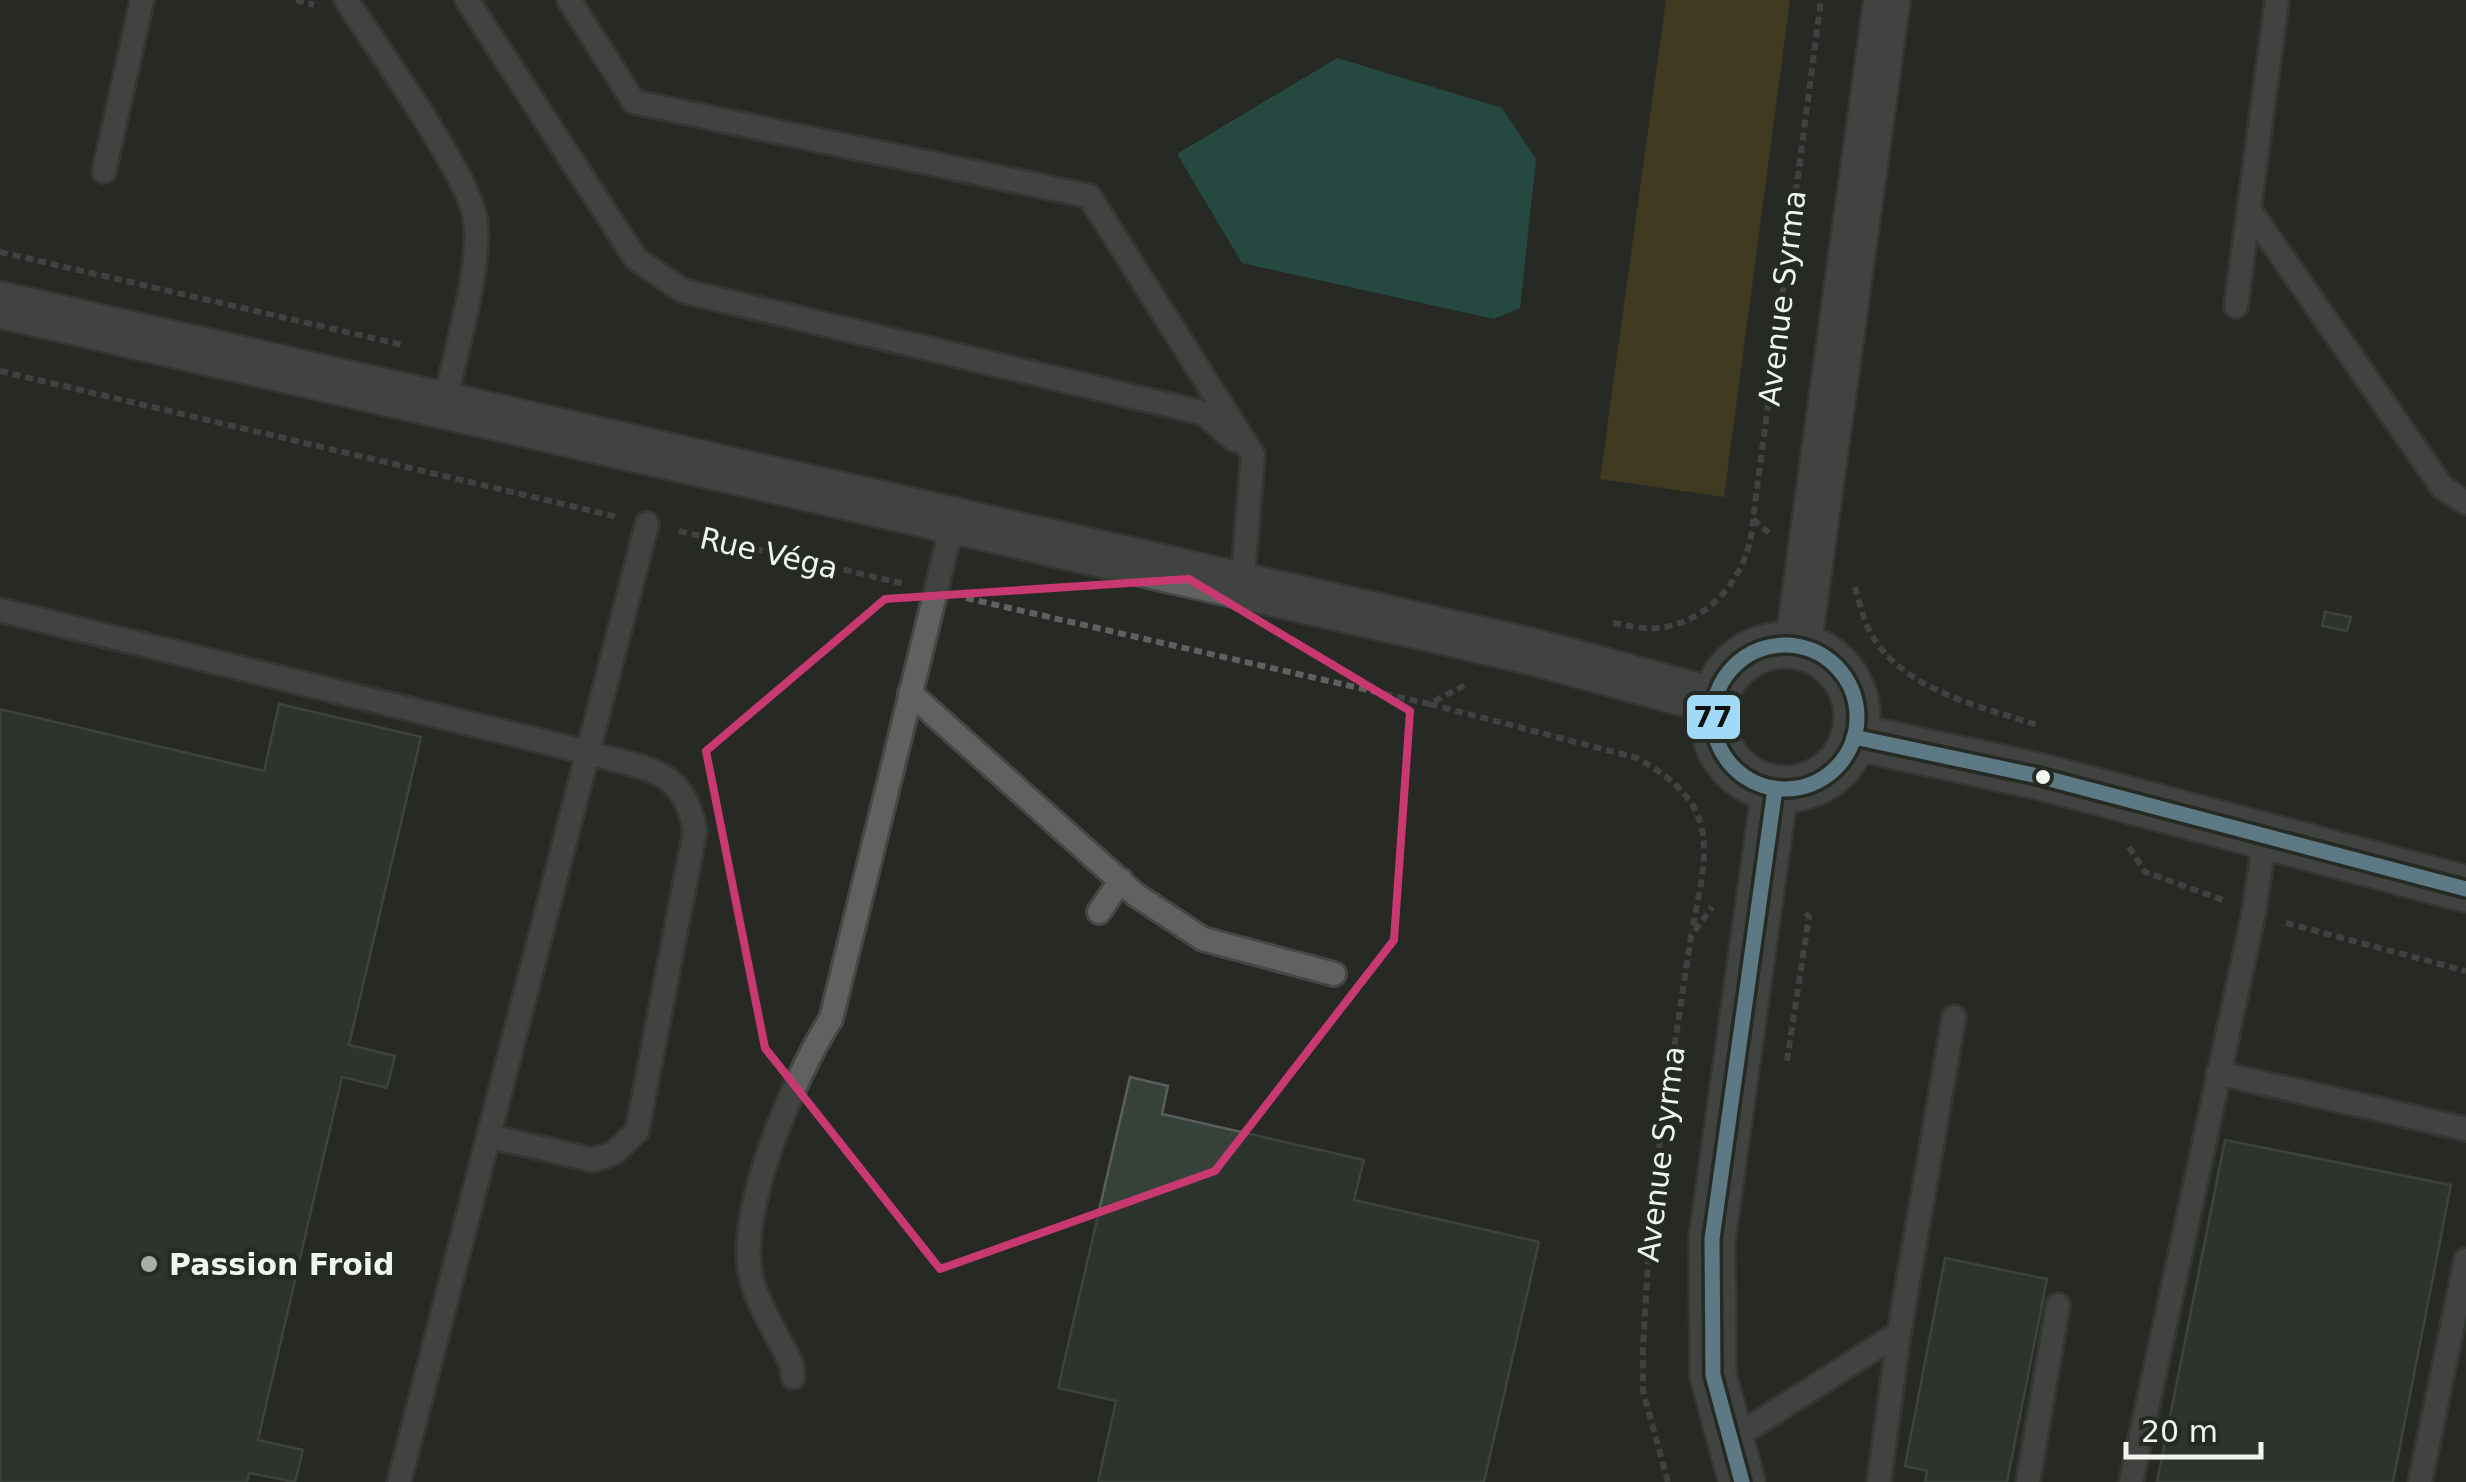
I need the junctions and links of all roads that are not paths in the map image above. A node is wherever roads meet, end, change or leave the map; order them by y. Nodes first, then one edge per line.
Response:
1 (142, 0) edge
2 (346, 0) edge
3 (467, 0) edge
4 (569, 0) edge
5 (1887, 0) edge
6 (2277, 0) edge
7 (104, 172) dead end
8 (2249, 208) junction
9 (0, 305) edge
10 (2236, 306) dead end
11 (444, 406) junction
12 (1252, 455) junction
13 (2466, 503) edge
14 (953, 521) junction
15 (646, 524) road end
16 (1242, 586) junction
17 (0, 610) edge
18 (1798, 646) junction
19 (910, 693) junction
20 (1714, 701) junction
21 (1854, 737) junction
22 (587, 752) junction
23 (1775, 788) junction
24 (2265, 836) junction
25 (1121, 880) junction
26 (2466, 890) edge
27 (1099, 912) dead end
28 (1334, 974) dead end
29 (1954, 1017) dead end
30 (2218, 1073) junction
31 (2466, 1129) edge
32 (488, 1136) junction
33 (2466, 1260) edge
34 (2058, 1305) dead end
35 (1899, 1333) junction
36 (793, 1377) dead end
37 (1736, 1461) edge
38 (399, 1482) edge
39 (1879, 1482) edge
40 (2028, 1482) edge
41 (2131, 1482) edge
42 (2420, 1482) edge

1 - 7 lane
2 - 11 lane
3 - 12 lane
4 - 12 lane
5 - 18 street, Avenue Syrma
6 - 8 lane
8 - 10 lane
8 - 13 lane
9 - 11 street
11 - 14 street
12 - 16 lane
14 - 16 street
14 - 19 lane
15 - 22 lane
16 - 20 street
17 - 22 lane
18 - 20 street
18 - 21 street
19 - 25 lane
19 - 36 lane
20 - 23 street
21 - 23 street
21 - 24 street
22 - 32 lane
22 - 32 lane
23 - 37 street, Avenue Syrma
24 - 26 street
24 - 30 lane
25 - 27 lane
25 - 28 lane
29 - 35 lane
30 - 31 lane
30 - 41 lane
32 - 38 lane
33 - 42 lane
34 - 40 lane
35 - 37 lane
35 - 39 lane

